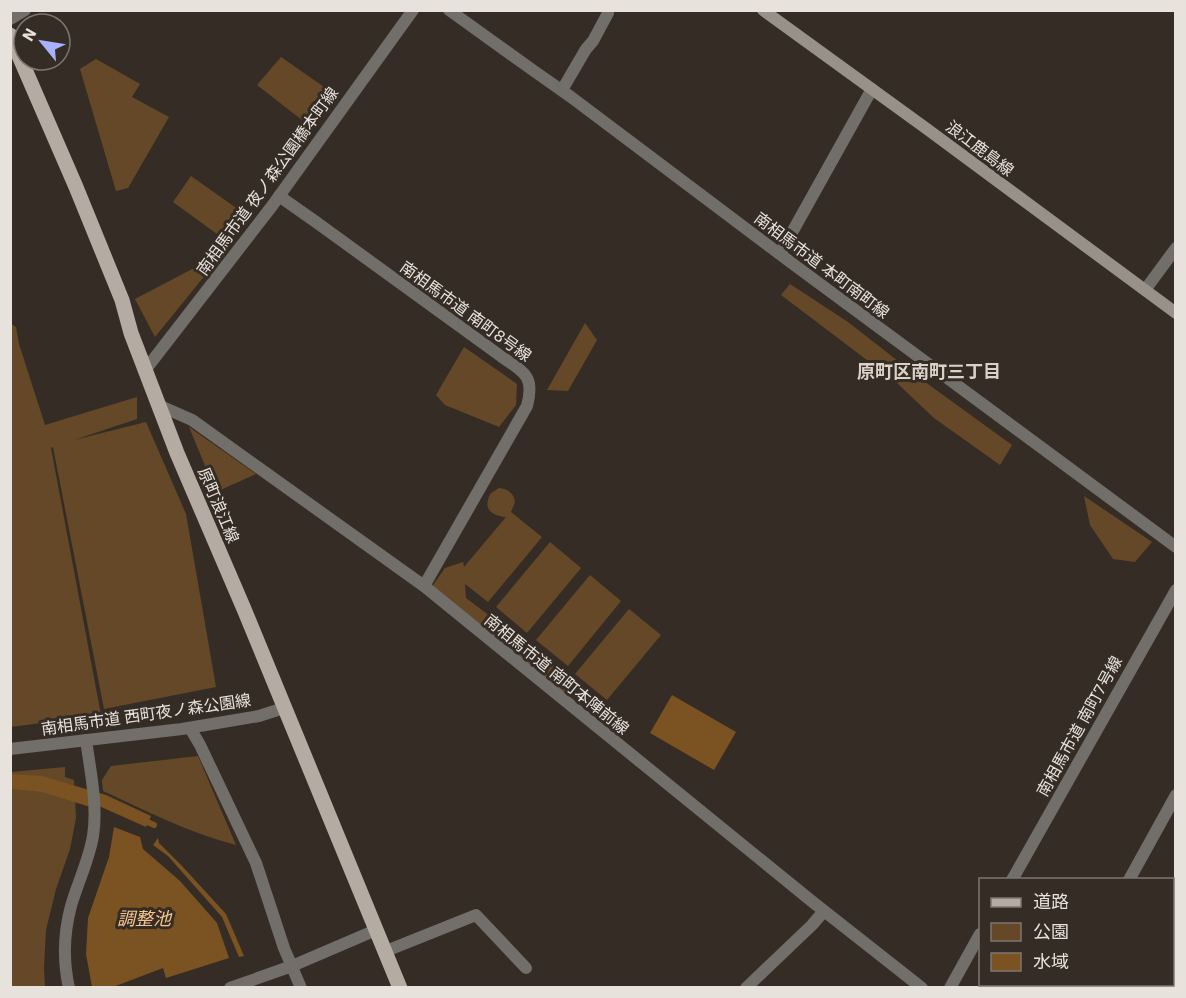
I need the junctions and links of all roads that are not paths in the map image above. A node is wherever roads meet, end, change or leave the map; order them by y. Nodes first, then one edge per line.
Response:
1 (25, 10) edge
2 (413, 10) edge
3 (449, 10) edge
4 (764, 10) edge
5 (608, 13) dead end
6 (10, 19) edge
7 (11, 35) edge
8 (562, 90) junction
9 (872, 90) junction
10 (279, 196) junction
11 (1176, 248) edge
12 (780, 254) junction
13 (1144, 290) junction
14 (1176, 313) edge
15 (146, 369) junction
16 (158, 405) junction
17 (1176, 547) edge
18 (424, 586) junction
19 (1176, 590) edge
20 (284, 708) junction
21 (190, 728) junction
22 (86, 740) junction
23 (10, 749) edge
24 (1176, 795) edge
25 (1012, 878) edge
26 (1130, 878) edge
27 (824, 911) junction
28 (376, 930) junction
29 (979, 937) edge
30 (386, 951) junction
31 (292, 966) junction
32 (526, 968) dead end
33 (69, 987) edge
34 (230, 987) edge
35 (301, 987) edge
36 (400, 987) edge
37 (746, 987) edge
38 (922, 987) edge
39 (950, 987) edge

1 - 6 street
2 - 10 street, 南相馬市道 夜ノ森公園橋本町線
3 - 8 street, 南相馬市道 本町南町線
4 - 9 main road, 浪江鹿島線
5 - 8 street
7 - 15 main road, 原町浪江線
8 - 12 street, 南相馬市道 本町南町線
9 - 12 street
9 - 13 main road, 浪江鹿島線
10 - 15 street, 南相馬市道 夜ノ森公園橋本町線
10 - 18 street, 南相馬市道 南町8号線
11 - 13 street
12 - 17 street, 南相馬市道 本町南町線
13 - 14 main road, 浪江鹿島線
15 - 16 main road, 原町浪江線
16 - 18 street, 南相馬市道 南町本陣前線
16 - 20 main road, 原町浪江線
18 - 27 street, 南相馬市道 南町本陣前線
19 - 25 street, 南相馬市道 南町7号線
20 - 21 street, 南相馬市道 西町夜ノ森公園線
20 - 28 main road, 原町浪江線
21 - 22 street, 南相馬市道 西町夜ノ森公園線
21 - 31 street
22 - 23 street, 南相馬市道 西町夜ノ森公園線
22 - 33 street
24 - 26 street
27 - 37 street
27 - 38 street, 南相馬市道 南町本陣前線
28 - 30 main road, 原町浪江線
28 - 31 street
29 - 39 street
30 - 32 street
30 - 36 main road, 原町浪江線
31 - 34 street
31 - 35 street

